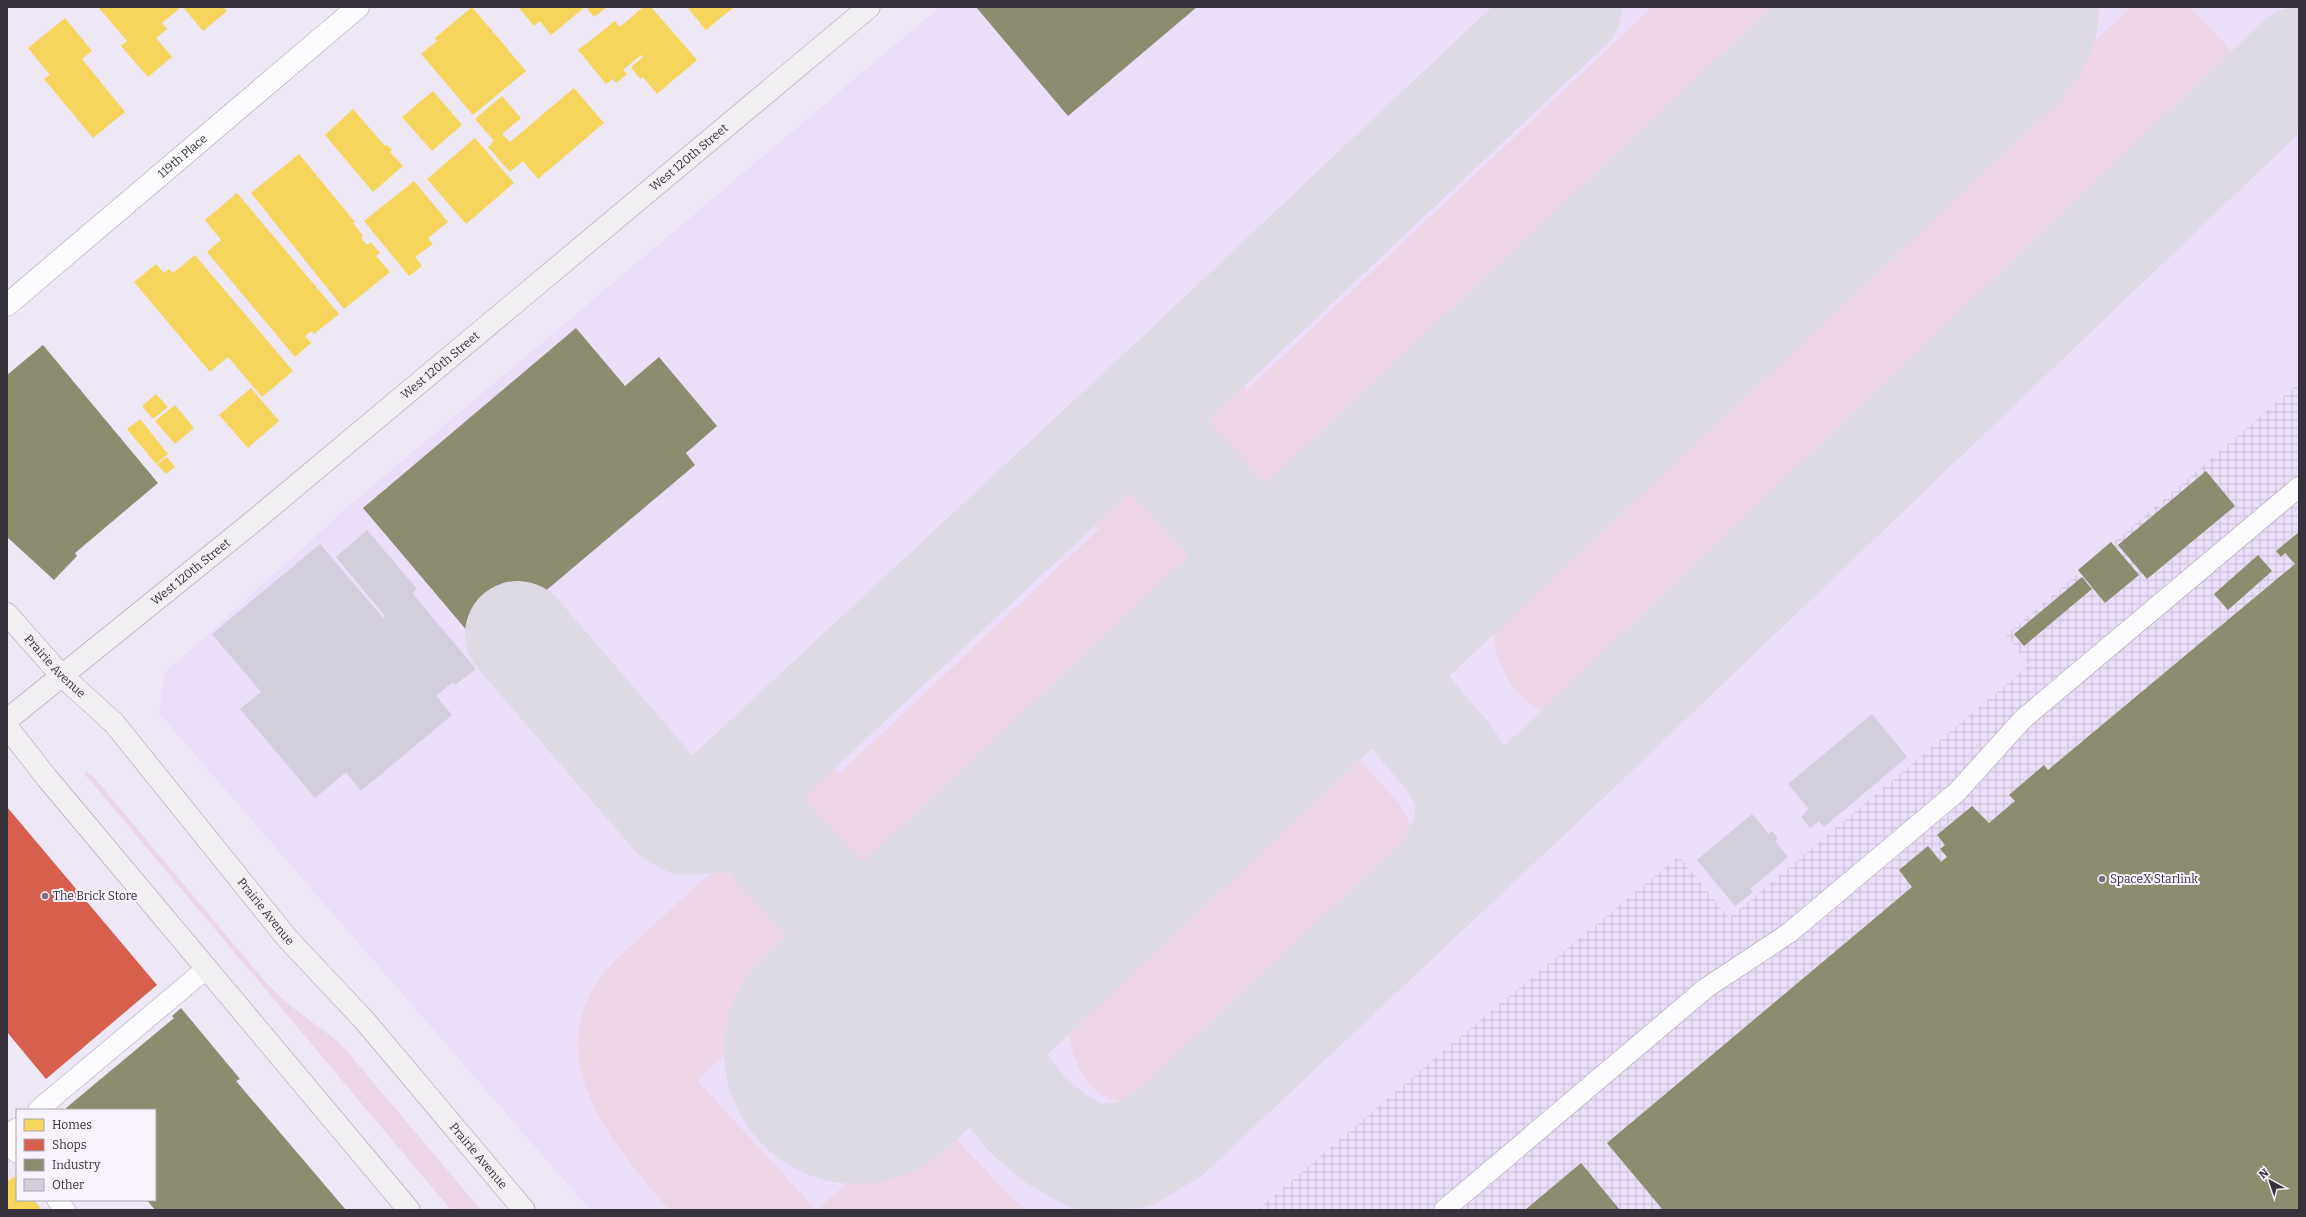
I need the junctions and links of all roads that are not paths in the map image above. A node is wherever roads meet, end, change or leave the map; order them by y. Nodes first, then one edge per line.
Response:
1 (358, 7) edge
2 (869, 7) edge
3 (7, 305) edge
4 (2299, 488) edge
5 (7, 614) edge
6 (61, 675) junction
7 (7, 720) edge
8 (7, 727) edge
9 (206, 969) junction
10 (39, 1109) edge
11 (16, 1129) edge
12 (7, 1136) edge
13 (7, 1142) edge
14 (16, 1152) edge
15 (58, 1201) edge
16 (65, 1210) edge
17 (409, 1210) edge
18 (524, 1210) edge
19 (1444, 1210) edge

1 - 3 street, 119th Place
2 - 6 main road, West 120th Street
4 - 19 lane
5 - 6 main road, Prairie Avenue
6 - 7 main road, West 120th Street
6 - 18 main road, Prairie Avenue
8 - 9 main road
9 - 10 lane
9 - 17 main road
11 - 12 lane
13 - 14 lane
15 - 16 lane

